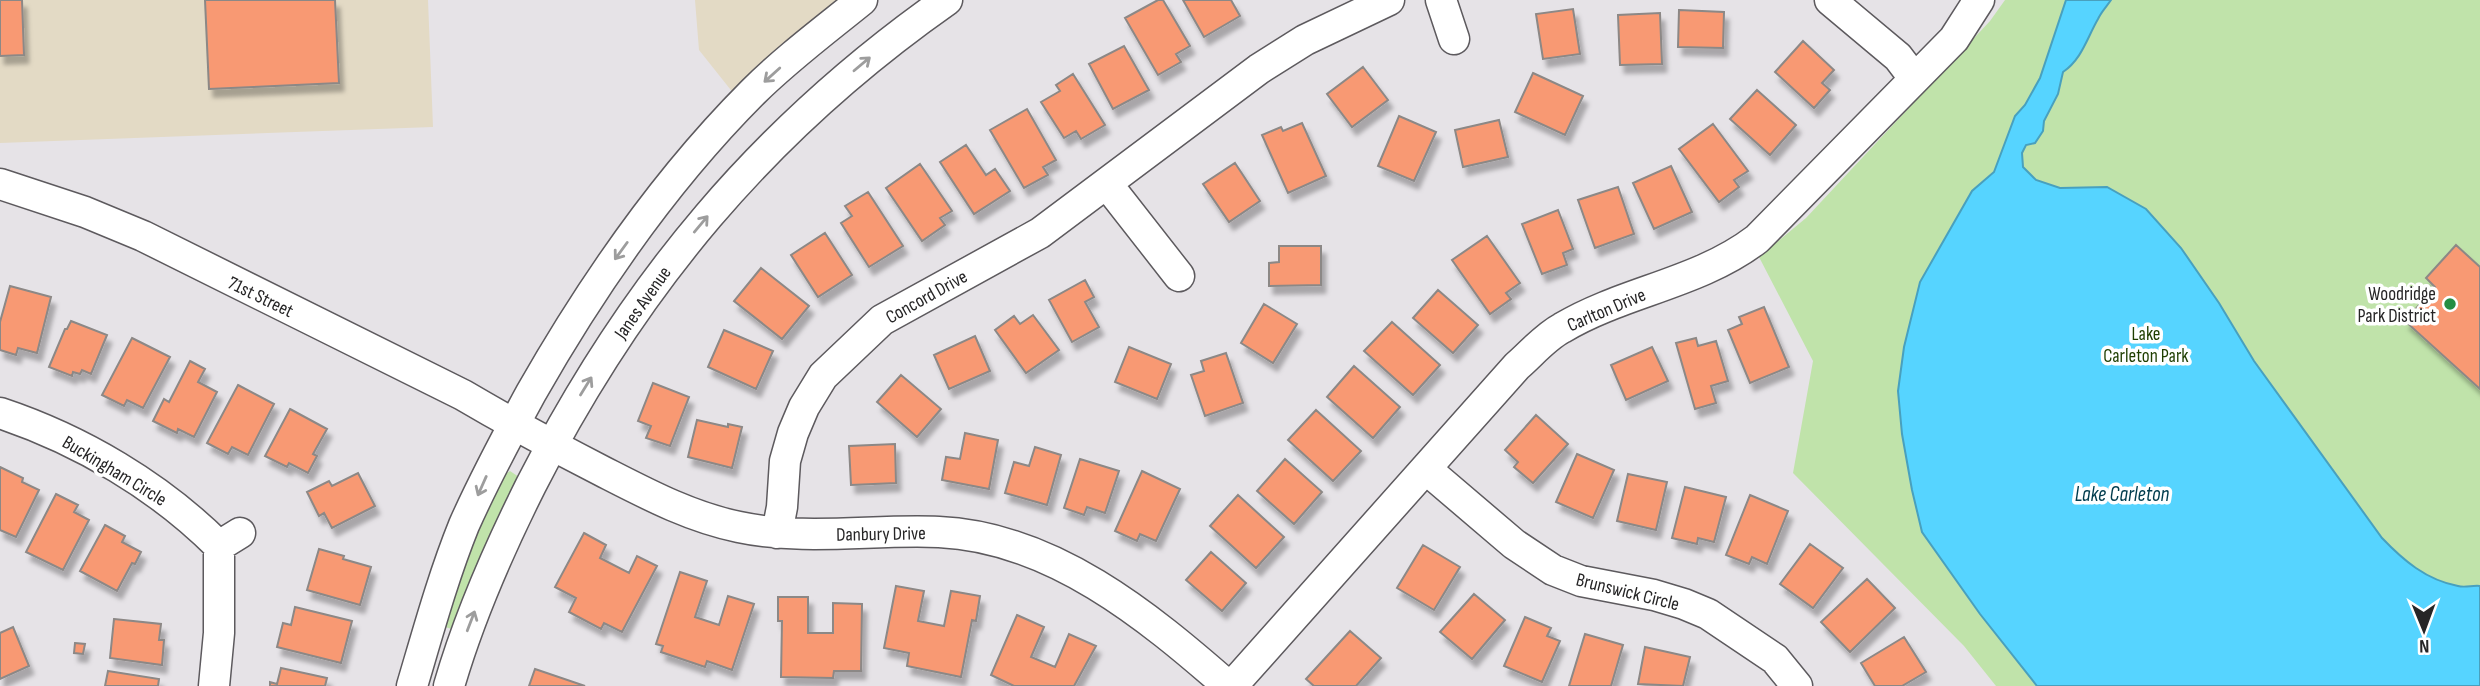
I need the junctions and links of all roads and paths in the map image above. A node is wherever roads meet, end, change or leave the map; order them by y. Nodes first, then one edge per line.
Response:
1 (862, 0) edge
2 (947, 0) edge
3 (1389, 0) edge
4 (1441, 0) edge
5 (1830, 0) edge
6 (1979, 0) edge
7 (1454, 39) dead end
8 (1914, 78) junction
9 (0, 184) edge
10 (1107, 184) junction
11 (1180, 276) dead end
12 (0, 413) edge
13 (514, 425) junction
14 (552, 445) junction
15 (1426, 469) junction
16 (777, 533) junction
17 (214, 686) edge
18 (412, 686) edge
19 (449, 686) edge
20 (1230, 686) edge
21 (1797, 686) edge

1 -> 13 street
14 -> 2 street, Janes Avenue
3 - 10 street, Concord Drive
4 - 7 street
5 - 8 street
6 - 8 street, Carlton Drive
8 - 15 street, Carlton Drive
9 - 13 street, 71st Street
10 - 11 street
10 - 16 street, Concord Drive
12 - 17 street, Buckingham Circle
13 - 14 street, Danbury Drive
13 -> 18 street
14 - 16 street, Danbury Drive
19 -> 14 street, Janes Avenue
15 - 20 street, Carlton Drive
15 - 21 street, Brunswick Circle
16 - 20 street, Danbury Drive

